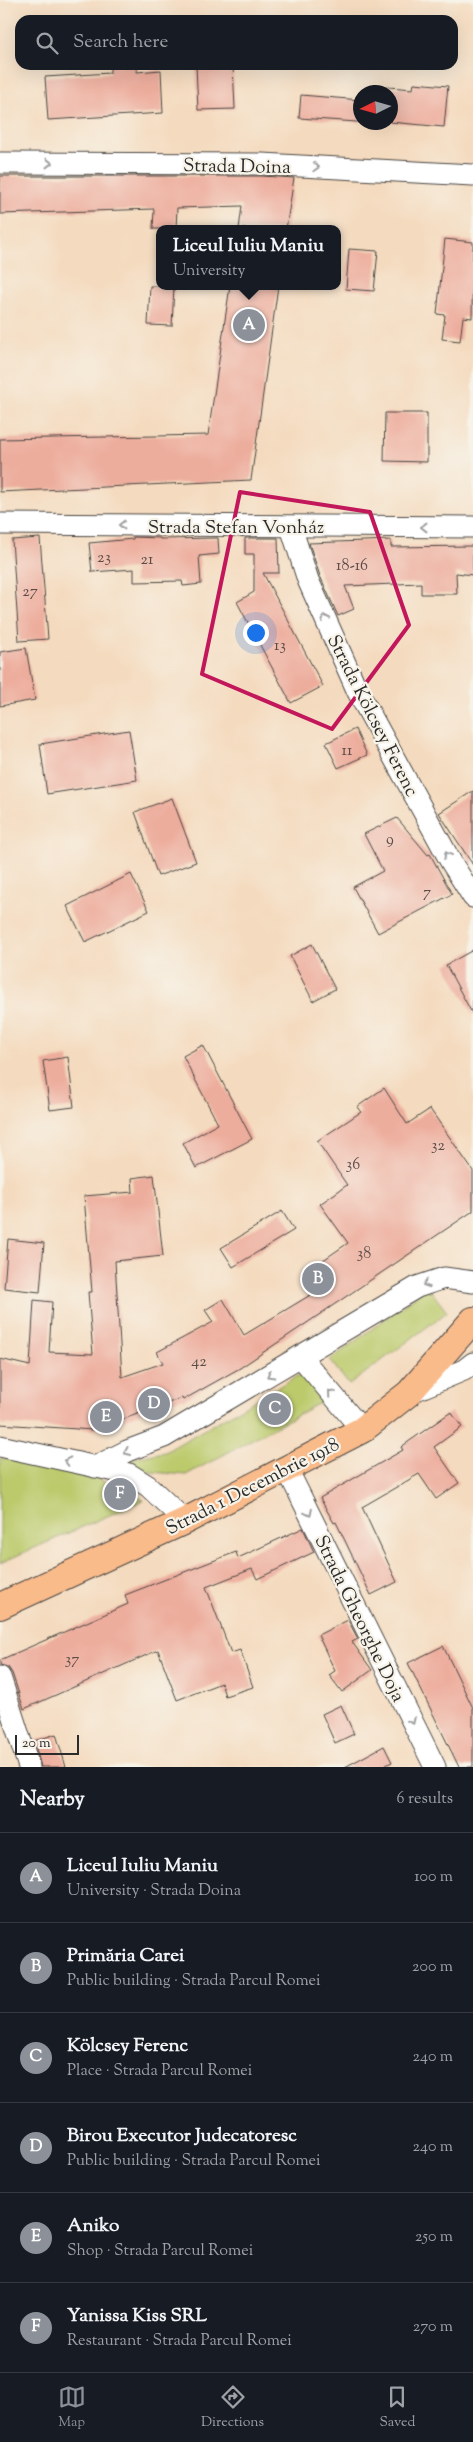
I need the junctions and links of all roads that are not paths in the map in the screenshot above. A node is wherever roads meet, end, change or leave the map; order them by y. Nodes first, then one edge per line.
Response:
1 (0, 163) edge
2 (473, 175) edge
3 (0, 524) edge
4 (291, 527) junction
5 (473, 527) edge
6 (473, 896) edge
7 (473, 1282) edge
8 (473, 1320) edge
9 (301, 1356) junction
10 (473, 1363) edge
11 (408, 1393) junction
12 (362, 1430) junction
13 (0, 1446) edge
14 (95, 1467) junction
15 (287, 1469) junction
16 (185, 1521) junction
17 (0, 1606) edge
18 (0, 1677) edge
19 (29, 1767) edge
20 (435, 1767) edge

1 -> 2 street, Strada Doina
4 -> 3 street, Strada Stefan Vonház
5 -> 4 street, Strada Stefan Vonház
6 -> 4 street, Strada Kölcsey Ferenc
7 -> 9 street
8 - 11 main road, Strada 1 Decembrie 1918
12 -> 9 street
9 -> 14 street
10 - 11 street
11 - 12 main road, Strada 1 Decembrie 1918
12 - 15 main road, Strada 1 Decembrie 1918
14 -> 13 street
14 - 16 street
15 - 16 main road, Strada 1 Decembrie 1918
15 -> 20 street, Strada Gheorghe Doja
16 - 17 main road, Strada 1 Decembrie 1918
18 - 19 street

